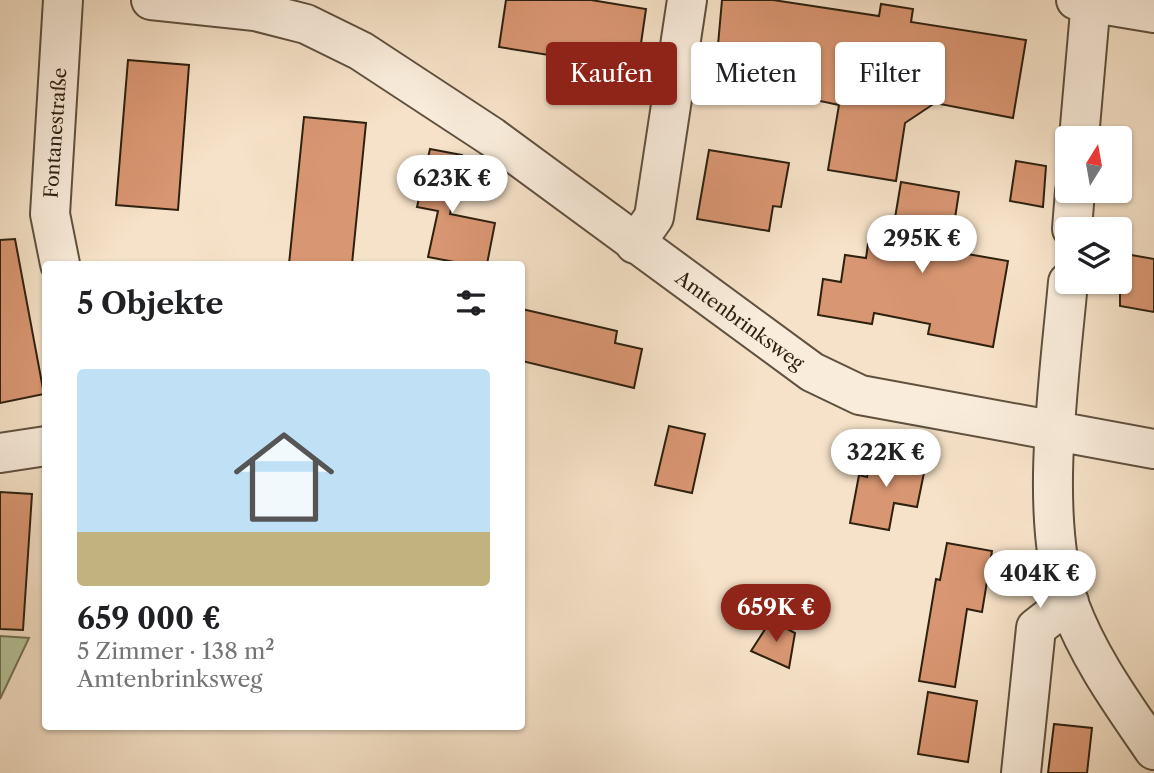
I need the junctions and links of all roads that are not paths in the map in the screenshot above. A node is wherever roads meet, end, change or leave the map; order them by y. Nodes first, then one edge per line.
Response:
1 (63, 0) edge
2 (150, 0) edge
3 (687, 0) edge
4 (1086, 1) edge
5 (1154, 13) edge
6 (1080, 126) edge
7 (635, 244) junction
8 (59, 261) edge
9 (1067, 294) edge
10 (1056, 431) junction
11 (42, 447) edge
12 (1154, 449) edge
13 (0, 453) edge
14 (1069, 602) junction
15 (1154, 750) edge
16 (1021, 773) edge

1 - 8 street, Fontanestraße
2 - 7 street, Amtenbrinksweg
3 - 7 street
4 - 5 street
4 - 6 street
7 - 10 street, Amtenbrinksweg
9 - 10 street
10 - 12 street, Amtenbrinksweg
10 - 14 street
11 - 13 street
14 - 15 street
14 - 16 street

